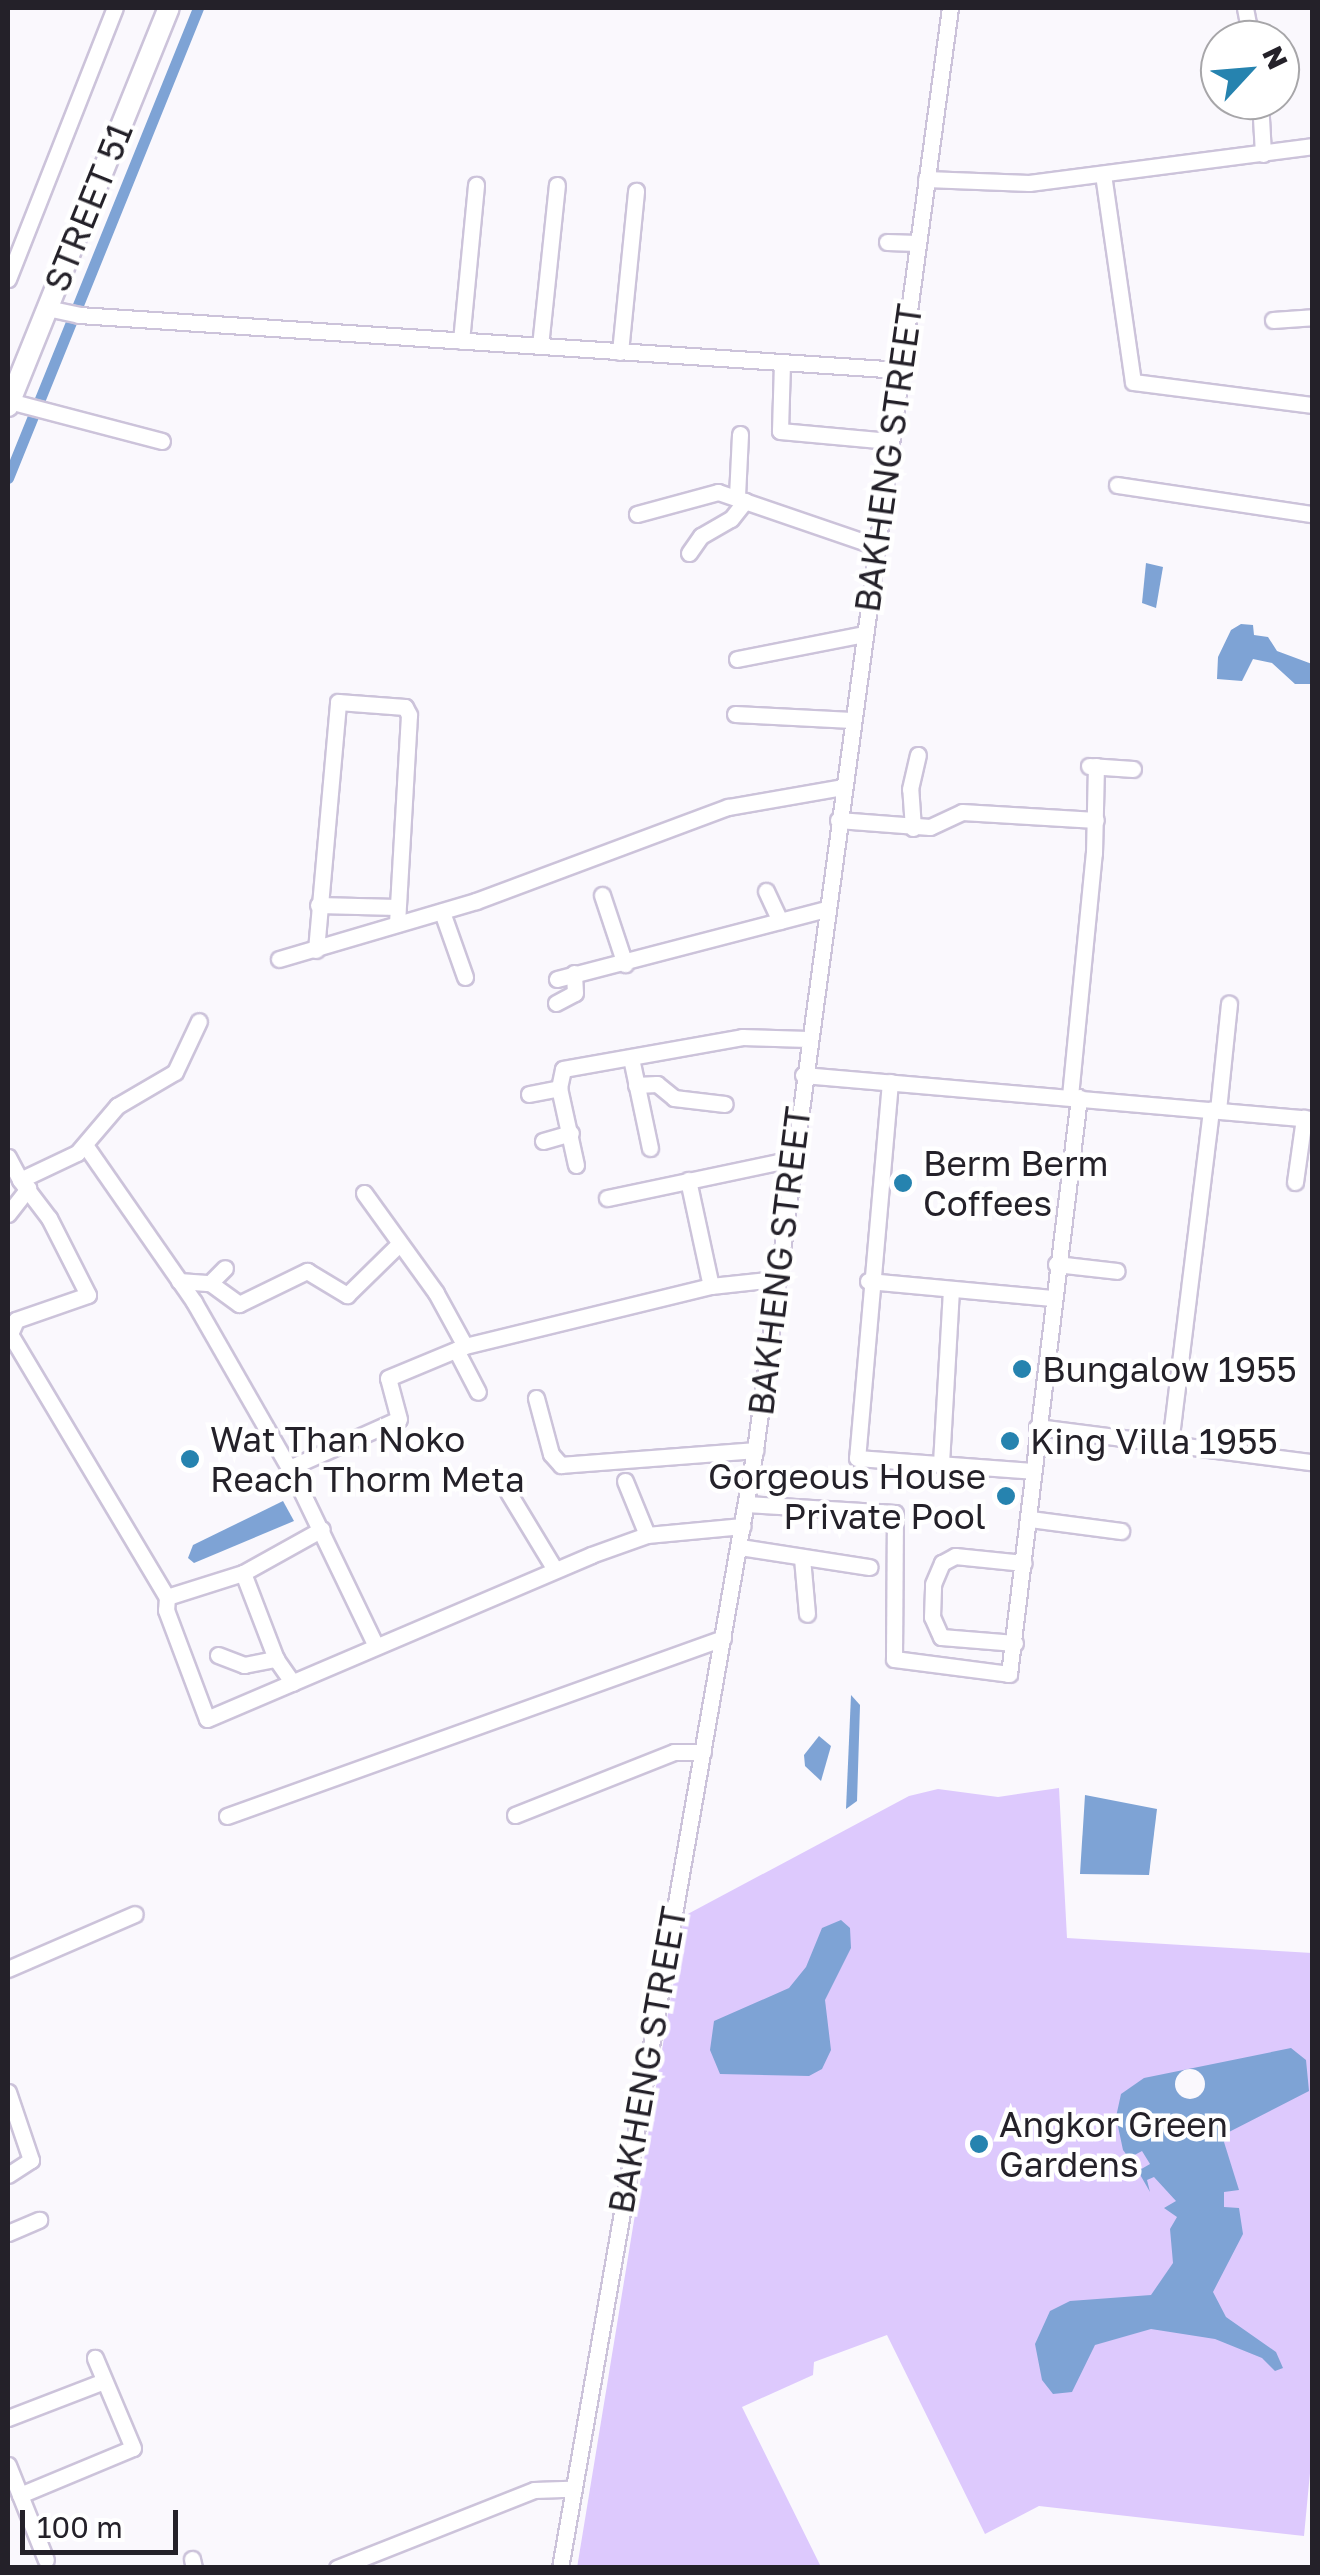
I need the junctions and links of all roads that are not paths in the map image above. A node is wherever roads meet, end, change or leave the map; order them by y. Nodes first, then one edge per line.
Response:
1 (115, 8) edge
2 (169, 8) edge
3 (950, 8) edge
4 (1261, 120) edge
5 (1312, 146) edge
6 (1263, 154) junction
7 (1103, 174) junction
8 (926, 179) junction
9 (476, 185) dead end
10 (557, 185) dead end
11 (636, 191) dead end
12 (887, 242) dead end
13 (917, 243) junction
14 (8, 279) edge
15 (53, 309) junction
16 (1312, 317) edge
17 (1273, 320) dead end
18 (461, 341) junction
19 (540, 346) junction
20 (620, 352) junction
21 (782, 363) junction
22 (900, 370) junction
23 (1312, 405) edge
24 (18, 407) edge
25 (740, 434) dead end
26 (162, 440) dead end
27 (890, 440) junction
28 (1117, 485) dead end
29 (741, 499) junction
30 (637, 514) dead end
31 (1312, 514) edge
32 (876, 546) junction
33 (689, 553) dead end
34 (864, 634) junction
35 (737, 658) dead end
36 (735, 714) dead end
37 (852, 720) junction
38 (918, 756) dead end
39 (1132, 769) dead end
40 (843, 787) junction
41 (838, 820) junction
42 (1096, 820) junction
43 (913, 828) junction
44 (766, 891) dead end
45 (602, 895) dead end
46 (318, 905) junction
47 (397, 907) junction
48 (826, 909) junction
49 (442, 912) junction
50 (780, 921) junction
51 (397, 924) junction
52 (316, 950) junction
53 (280, 959) dead end
54 (625, 964) junction
55 (574, 973) junction
56 (465, 977) dead end
57 (557, 979) dead end
58 (556, 1003) dead end
59 (1229, 1004) dead end
60 (199, 1021) dead end
61 (808, 1039) junction
62 (632, 1058) junction
63 (803, 1075) junction
64 (890, 1082) junction
65 (636, 1085) junction
66 (559, 1088) junction
67 (528, 1094) dead end
68 (1074, 1096) junction
69 (724, 1104) dead end
70 (1214, 1110) junction
71 (1308, 1119) edge
72 (571, 1133) junction
73 (543, 1140) dead end
74 (85, 1145) junction
75 (650, 1148) dead end
76 (8, 1157) edge
77 (792, 1159) junction
78 (576, 1165) dead end
79 (688, 1180) junction
80 (1295, 1182) dead end
81 (24, 1184) junction
82 (364, 1193) dead end
83 (607, 1198) dead end
84 (8, 1214) edge
85 (399, 1244) junction
86 (1056, 1264) junction
87 (225, 1268) dead end
88 (1117, 1270) dead end
89 (775, 1279) junction
90 (180, 1280) junction
91 (868, 1282) junction
92 (210, 1283) junction
93 (711, 1286) junction
94 (950, 1290) junction
95 (1052, 1298) junction
96 (9, 1331) edge
97 (461, 1348) junction
98 (478, 1392) dead end
99 (536, 1398) dead end
100 (1037, 1427) junction
101 (1170, 1444) junction
102 (754, 1450) junction
103 (1312, 1462) edge
104 (941, 1463) junction
105 (290, 1468) junction
106 (1033, 1471) junction
107 (625, 1480) dead end
108 (508, 1492) dead end
109 (746, 1504) junction
110 (1030, 1519) junction
111 (743, 1526) junction
112 (322, 1529) junction
113 (1120, 1531) dead end
114 (647, 1536) junction
115 (740, 1547) junction
116 (802, 1558) junction
117 (1024, 1563) junction
118 (870, 1566) dead end
119 (554, 1568) junction
120 (243, 1573) junction
121 (167, 1597) junction
122 (807, 1614) dead end
123 (723, 1638) junction
124 (1016, 1643) junction
125 (376, 1646) junction
126 (218, 1656) dead end
127 (276, 1660) junction
128 (294, 1682) junction
129 (703, 1752) junction
130 (515, 1814) dead end
131 (228, 1816) dead end
132 (135, 1914) dead end
133 (8, 1969) edge
134 (10, 2104) edge
135 (8, 2175) edge
136 (39, 2220) dead end
137 (8, 2233) edge
138 (95, 2358) dead end
139 (104, 2381) junction
140 (8, 2418) edge
141 (8, 2465) edge
142 (570, 2488) junction
143 (20, 2495) junction
144 (46, 2560) dead end
145 (337, 2568) edge
146 (560, 2568) edge

1 - 14 street
2 - 15 main road, STREET 51
3 - 8 street, BAKHENG STREET
4 - 6 street
5 - 6 street
6 - 7 street
7 - 8 street
7 - 23 street
8 - 13 street, BAKHENG STREET
9 - 18 street
10 - 19 street
11 - 20 street
12 - 13 street
13 - 22 street, BAKHENG STREET
15 - 18 street
15 - 24 main road, STREET 51
16 - 17 street
18 - 19 street
19 - 20 street
20 - 21 street
21 - 22 street
21 - 27 street
22 - 27 street, BAKHENG STREET
24 - 26 street
25 - 29 street
27 - 32 street, BAKHENG STREET
28 - 31 street
29 - 30 street
29 - 32 street
29 - 33 street
32 - 34 street, BAKHENG STREET
34 - 35 street
34 - 37 street, BAKHENG STREET
36 - 37 street
37 - 40 street, BAKHENG STREET
38 - 43 street
39 - 42 street
40 - 41 street, BAKHENG STREET
40 - 49 street
41 - 43 street
41 - 48 street, BAKHENG STREET
42 - 43 street
42 - 68 street
44 - 50 street
45 - 54 street
46 - 47 street
46 - 47 street
46 - 52 street
47 - 51 street
48 - 50 street
48 - 61 street, BAKHENG STREET
49 - 51 street
49 - 56 street
50 - 54 street
51 - 52 street
52 - 53 street
54 - 55 street
55 - 57 street
55 - 58 street
59 - 70 street
60 - 74 street
61 - 62 street
61 - 63 street, BAKHENG STREET
62 - 65 street
62 - 66 street
63 - 64 street
63 - 77 street, BAKHENG STREET
64 - 68 street
64 - 91 street
65 - 69 street
65 - 75 street
66 - 67 street
66 - 72 street
68 - 70 street
68 - 86 street
70 - 71 street
70 - 101 street
71 - 80 street
72 - 73 street
72 - 78 street
74 - 81 street
74 - 90 street
76 - 81 street
77 - 79 street
77 - 89 street, BAKHENG STREET
79 - 83 street
79 - 93 street
81 - 84 street
81 - 96 street
82 - 85 street
85 - 92 street
85 - 97 street
86 - 88 street
86 - 95 street
87 - 92 street
89 - 93 street
89 - 102 street, BAKHENG STREET
90 - 92 street
90 - 105 street
91 - 94 street
91 - 104 street
93 - 97 street
94 - 95 street
94 - 104 street
95 - 100 street
96 - 121 street
97 - 98 street
97 - 105 street
99 - 102 street
100 - 101 street
100 - 106 street
101 - 103 street
102 - 109 street, BAKHENG STREET
104 - 106 street
105 - 112 street
106 - 110 street
107 - 114 street
108 - 119 street
109 - 111 street, BAKHENG STREET
109 - 124 street
110 - 113 street
110 - 117 street
111 - 114 street
111 - 115 street, BAKHENG STREET
112 - 120 street
112 - 125 street
114 - 119 street
115 - 116 street
115 - 123 street, BAKHENG STREET
116 - 118 street
116 - 122 street
117 - 124 street
117 - 124 street
119 - 125 street
120 - 121 street
120 - 127 street
121 - 128 street
123 - 129 street, BAKHENG STREET
123 - 131 street
125 - 128 street
126 - 127 street
127 - 128 street
129 - 130 street
129 - 142 street, BAKHENG STREET
132 - 133 street
134 - 135 street
136 - 137 street
138 - 139 street
139 - 140 street
139 - 143 street
141 - 143 street
142 - 145 street
142 - 146 street, BAKHENG STREET
143 - 144 street

